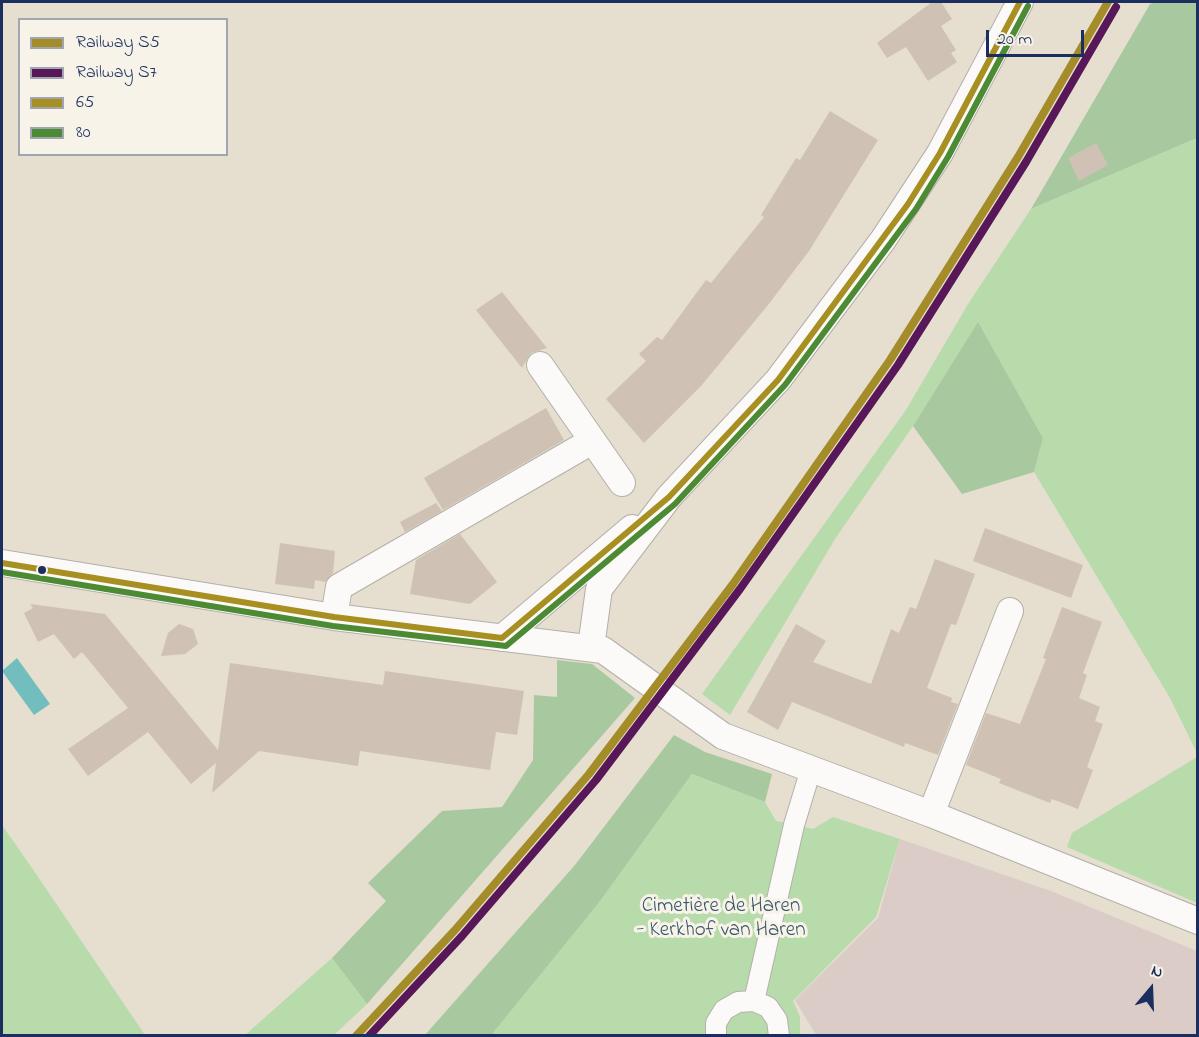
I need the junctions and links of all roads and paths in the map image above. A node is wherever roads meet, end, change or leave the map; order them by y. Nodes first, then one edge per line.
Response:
1 (1020, 2) edge
2 (540, 365) dead end
3 (592, 441) junction
4 (622, 483) dead end
5 (669, 497) junction
6 (2, 563) edge
7 (1010, 611) dead end
8 (334, 617) junction
9 (502, 638) junction
10 (597, 648) junction
11 (811, 769) junction
12 (931, 814) junction
13 (1197, 921) edge
14 (754, 1001) junction
15 (717, 1035) edge
16 (779, 1035) edge

1 - 5 street
2 - 3 street
3 - 4 street
3 - 8 street
5 - 9 street
5 - 10 street
6 - 8 street
7 - 12 street
8 - 9 street
9 - 10 street
10 - 11 street
11 - 12 street
11 - 14 street
12 - 13 street
14 - 15 street
14 - 16 street

